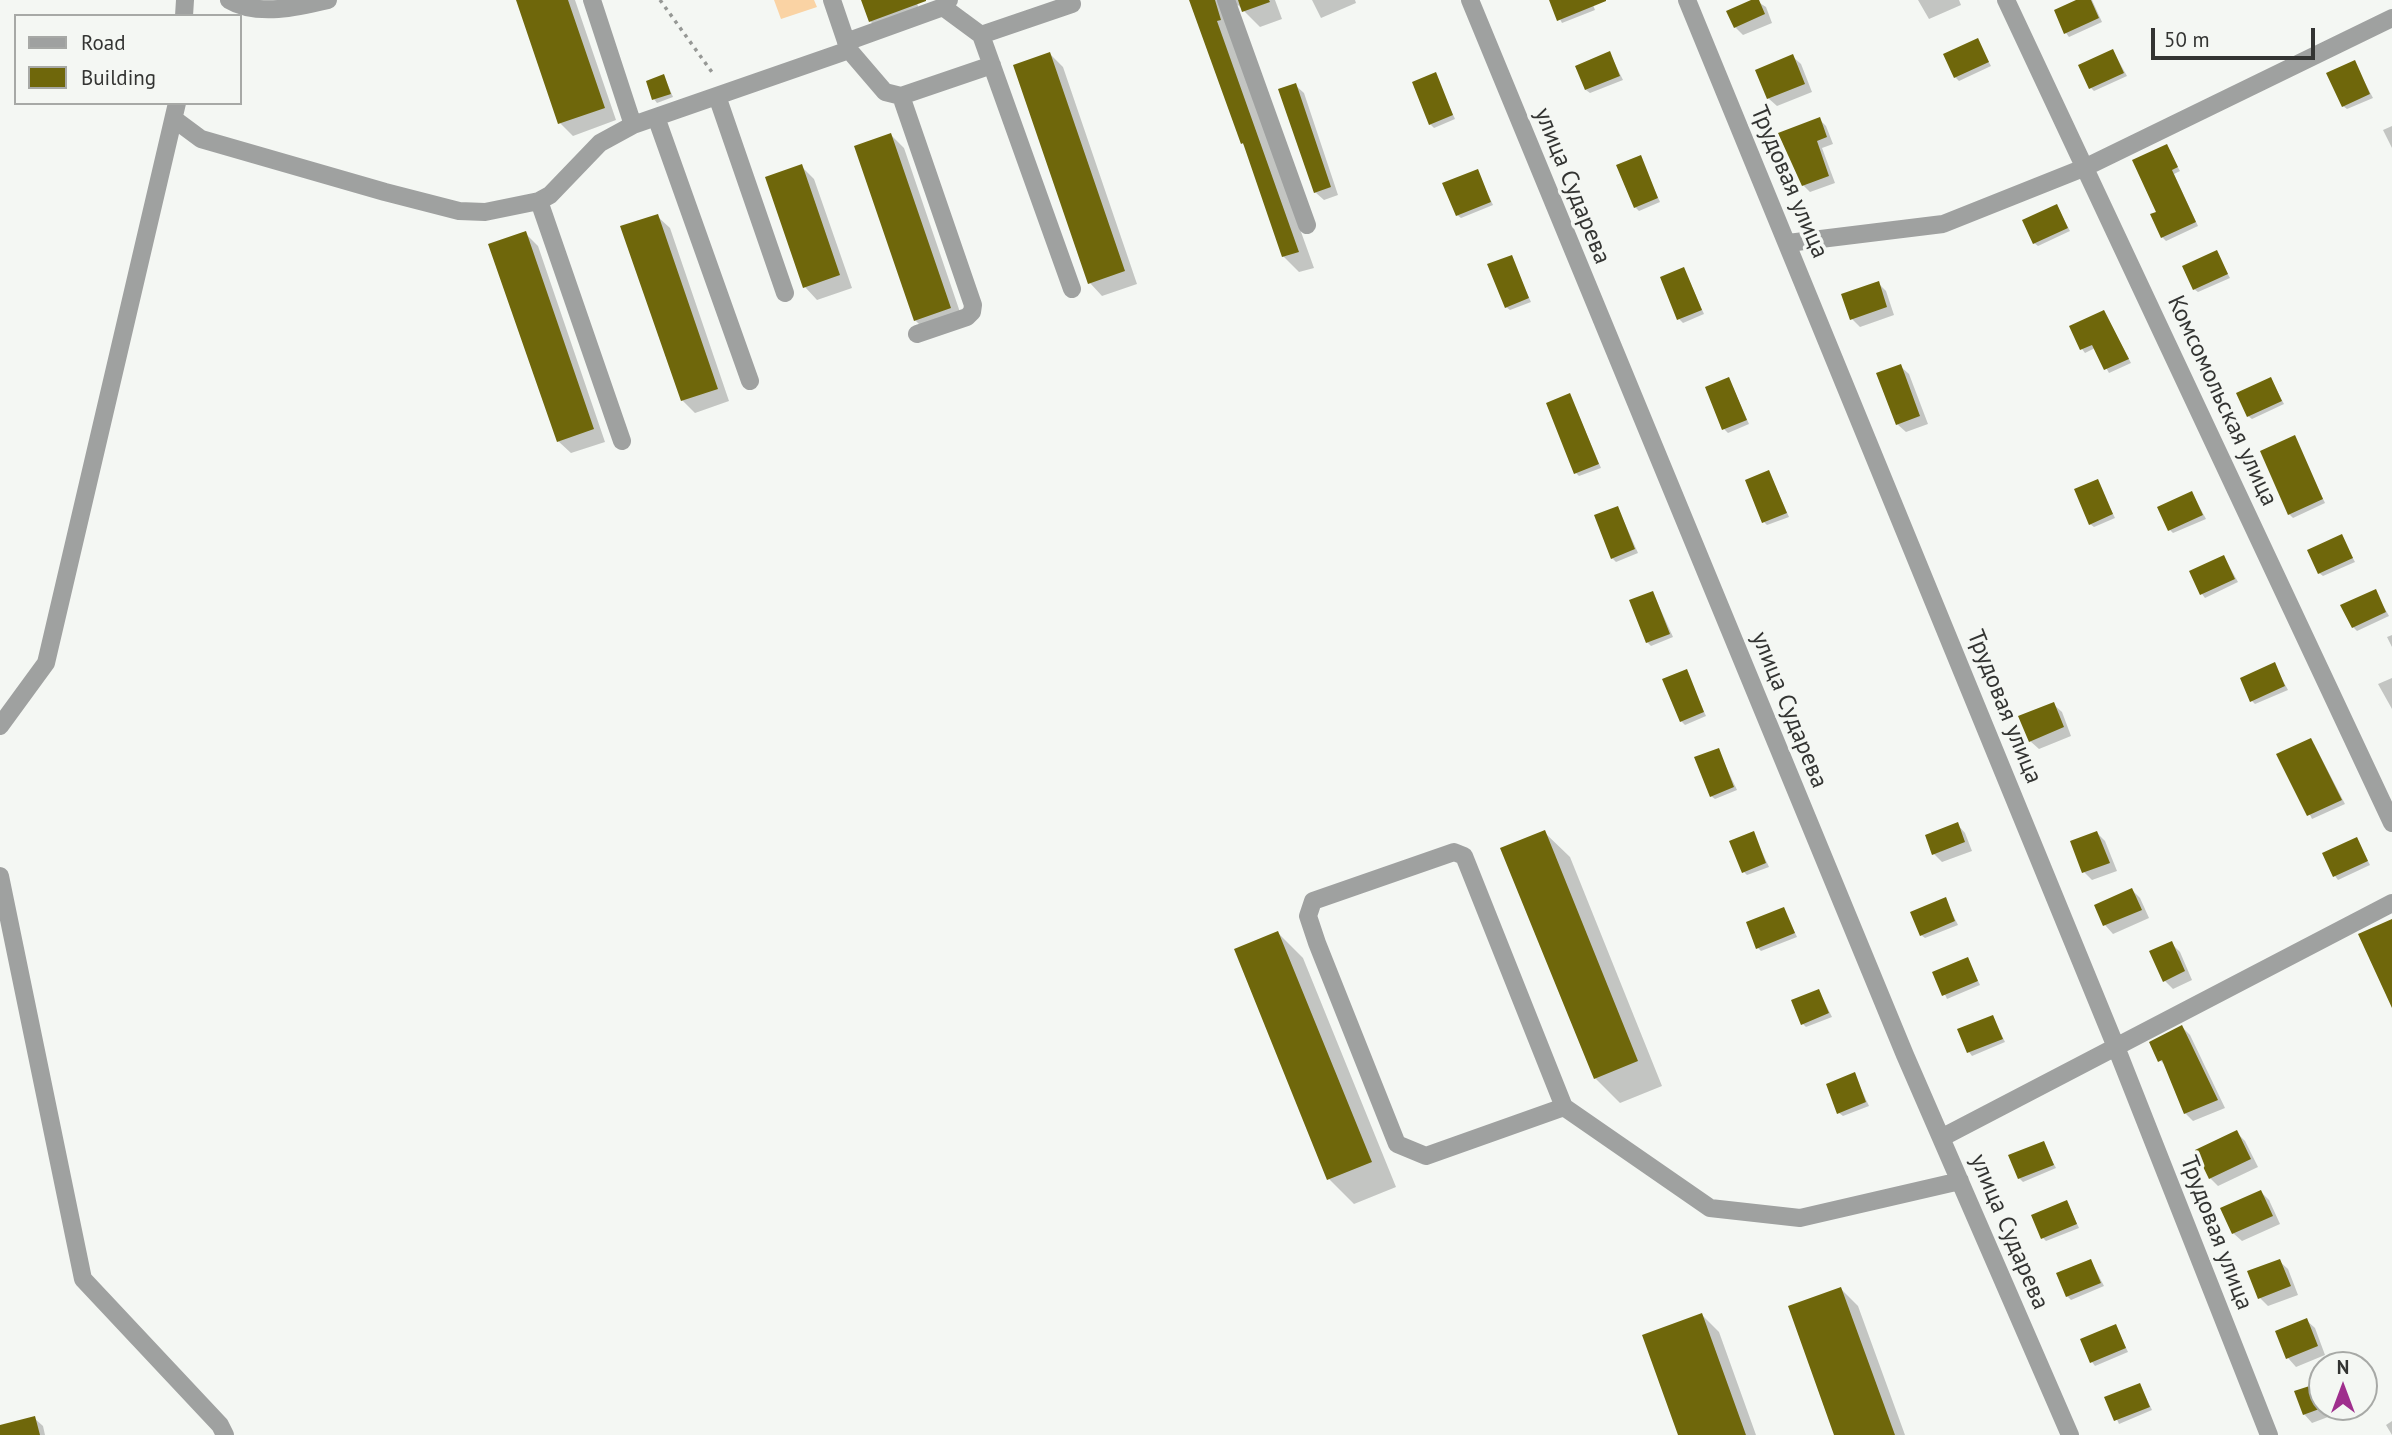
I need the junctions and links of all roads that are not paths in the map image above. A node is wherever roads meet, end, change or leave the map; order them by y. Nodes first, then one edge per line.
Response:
1 (229, 0) edge
2 (328, 0) edge
3 (592, 0) edge
4 (832, 0) edge
5 (1070, 0) edge
6 (1226, 0) edge
7 (1470, 0) edge
8 (1687, 0) edge
9 (2006, 0) edge
10 (946, 4) edge
11 (2392, 18) edge
12 (981, 35) junction
13 (848, 46) junction
14 (992, 65) junction
15 (722, 94) junction
16 (901, 96) junction
17 (175, 111) edge
18 (656, 117) junction
19 (633, 125) junction
20 (2086, 167) junction
21 (539, 201) junction
22 (1307, 225) dead end
23 (1788, 243) junction
24 (1072, 289) dead end
25 (785, 293) dead end
26 (917, 334) dead end
27 (750, 381) dead end
28 (622, 441) dead end
29 (0, 726) edge
30 (2392, 823) edge
31 (0, 876) edge
32 (2392, 903) edge
33 (2116, 1047) junction
34 (1564, 1107) junction
35 (1941, 1138) junction
36 (1960, 1181) junction
37 (225, 1435) edge
38 (2070, 1435) edge
39 (2269, 1435) edge

1 - 2 street
3 - 19 street
4 - 13 street
5 - 12 street
6 - 22 street
7 - 35 street, улица Сударева
8 - 23 street, Трудовая улица
9 - 20 street, Комсомольская улица
10 - 12 street
10 - 13 street
11 - 20 street
12 - 14 street
13 - 15 street
13 - 16 street
14 - 16 street
14 - 24 street
15 - 18 street
15 - 25 street
16 - 26 street
17 - 21 street
17 - 29 street
18 - 19 street
18 - 27 street
19 - 21 street
20 - 23 street
20 - 30 street, Комсомольская улица
21 - 28 street
23 - 33 street, Трудовая улица
31 - 37 street
32 - 33 street
33 - 35 street
33 - 39 street, Трудовая улица
34 - 34 street
34 - 36 street
35 - 36 street, улица Сударева
36 - 38 street, улица Сударева

